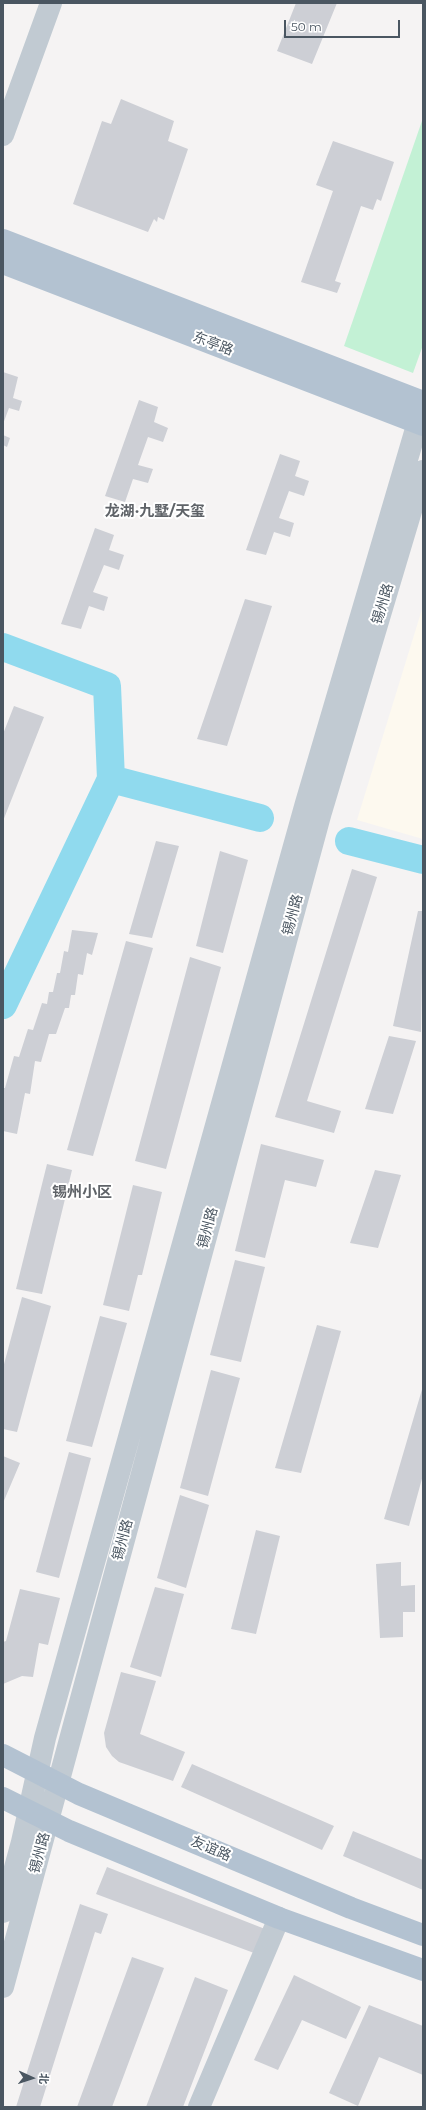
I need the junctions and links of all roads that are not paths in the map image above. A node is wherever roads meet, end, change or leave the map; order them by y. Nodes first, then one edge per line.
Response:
1 (50, 3) edge
2 (3, 135) edge
3 (3, 240) edge
4 (3, 263) edge
5 (421, 413) edge
6 (423, 471) edge
7 (3, 1755) edge
8 (38, 1772) junction
9 (58, 1783) junction
10 (3, 1798) edge
11 (29, 1810) junction
12 (49, 1820) junction
13 (3, 1912) edge
14 (279, 1918) junction
15 (423, 1935) edge
16 (423, 1970) edge
17 (3, 1987) edge
18 (198, 2107) edge

1 - 2 street
3 - 5 main road, 东亭路
4 - 5 main road, 东亭路
5 - 8 street, 锡州路
6 - 9 street, 锡州路
7 - 8 main road, 友谊路
8 - 9 main road, 友谊路
8 - 11 street, 锡州路
9 - 12 street, 锡州路
9 - 15 main road, 友谊路
10 - 11 main road
11 - 12 main road
11 - 13 street, 锡州路
12 - 14 main road
12 - 17 street, 锡州路
14 - 16 main road
14 - 18 street

